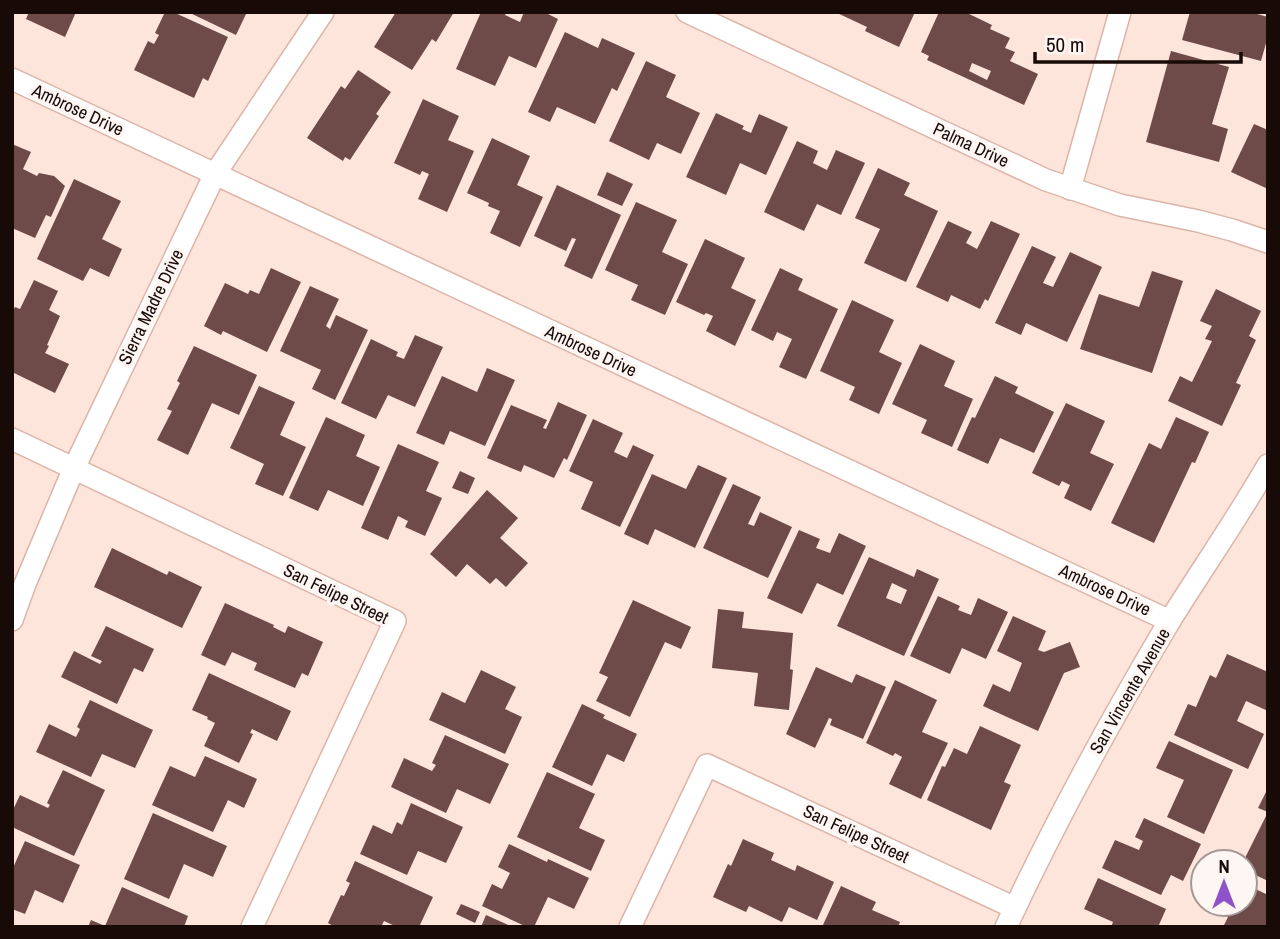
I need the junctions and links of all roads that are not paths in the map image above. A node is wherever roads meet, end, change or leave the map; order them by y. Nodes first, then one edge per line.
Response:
1 (323, 12) edge
2 (687, 12) edge
3 (1120, 12) edge
4 (712, 18) edge
5 (12, 79) edge
6 (215, 174) junction
7 (1070, 189) junction
8 (1268, 242) edge
9 (12, 439) edge
10 (1268, 465) edge
11 (74, 468) junction
12 (12, 620) edge
13 (1170, 621) junction
14 (1011, 918) edge
15 (252, 927) edge
16 (630, 927) edge

1 - 6 street, Sierra Madre Drive
2 - 4 street, Palma Drive
3 - 7 street
4 - 7 street, Palma Drive
5 - 6 street, Ambrose Drive
6 - 11 street, Sierra Madre Drive
6 - 13 street, Ambrose Drive
7 - 8 street, Palma Drive
9 - 11 street, San Felipe Street
10 - 13 street, San Vincente Avenue
11 - 12 street, Sierra Madre Drive
11 - 15 street, San Felipe Street
13 - 14 street, San Vincente Avenue
14 - 16 street, San Felipe Street

